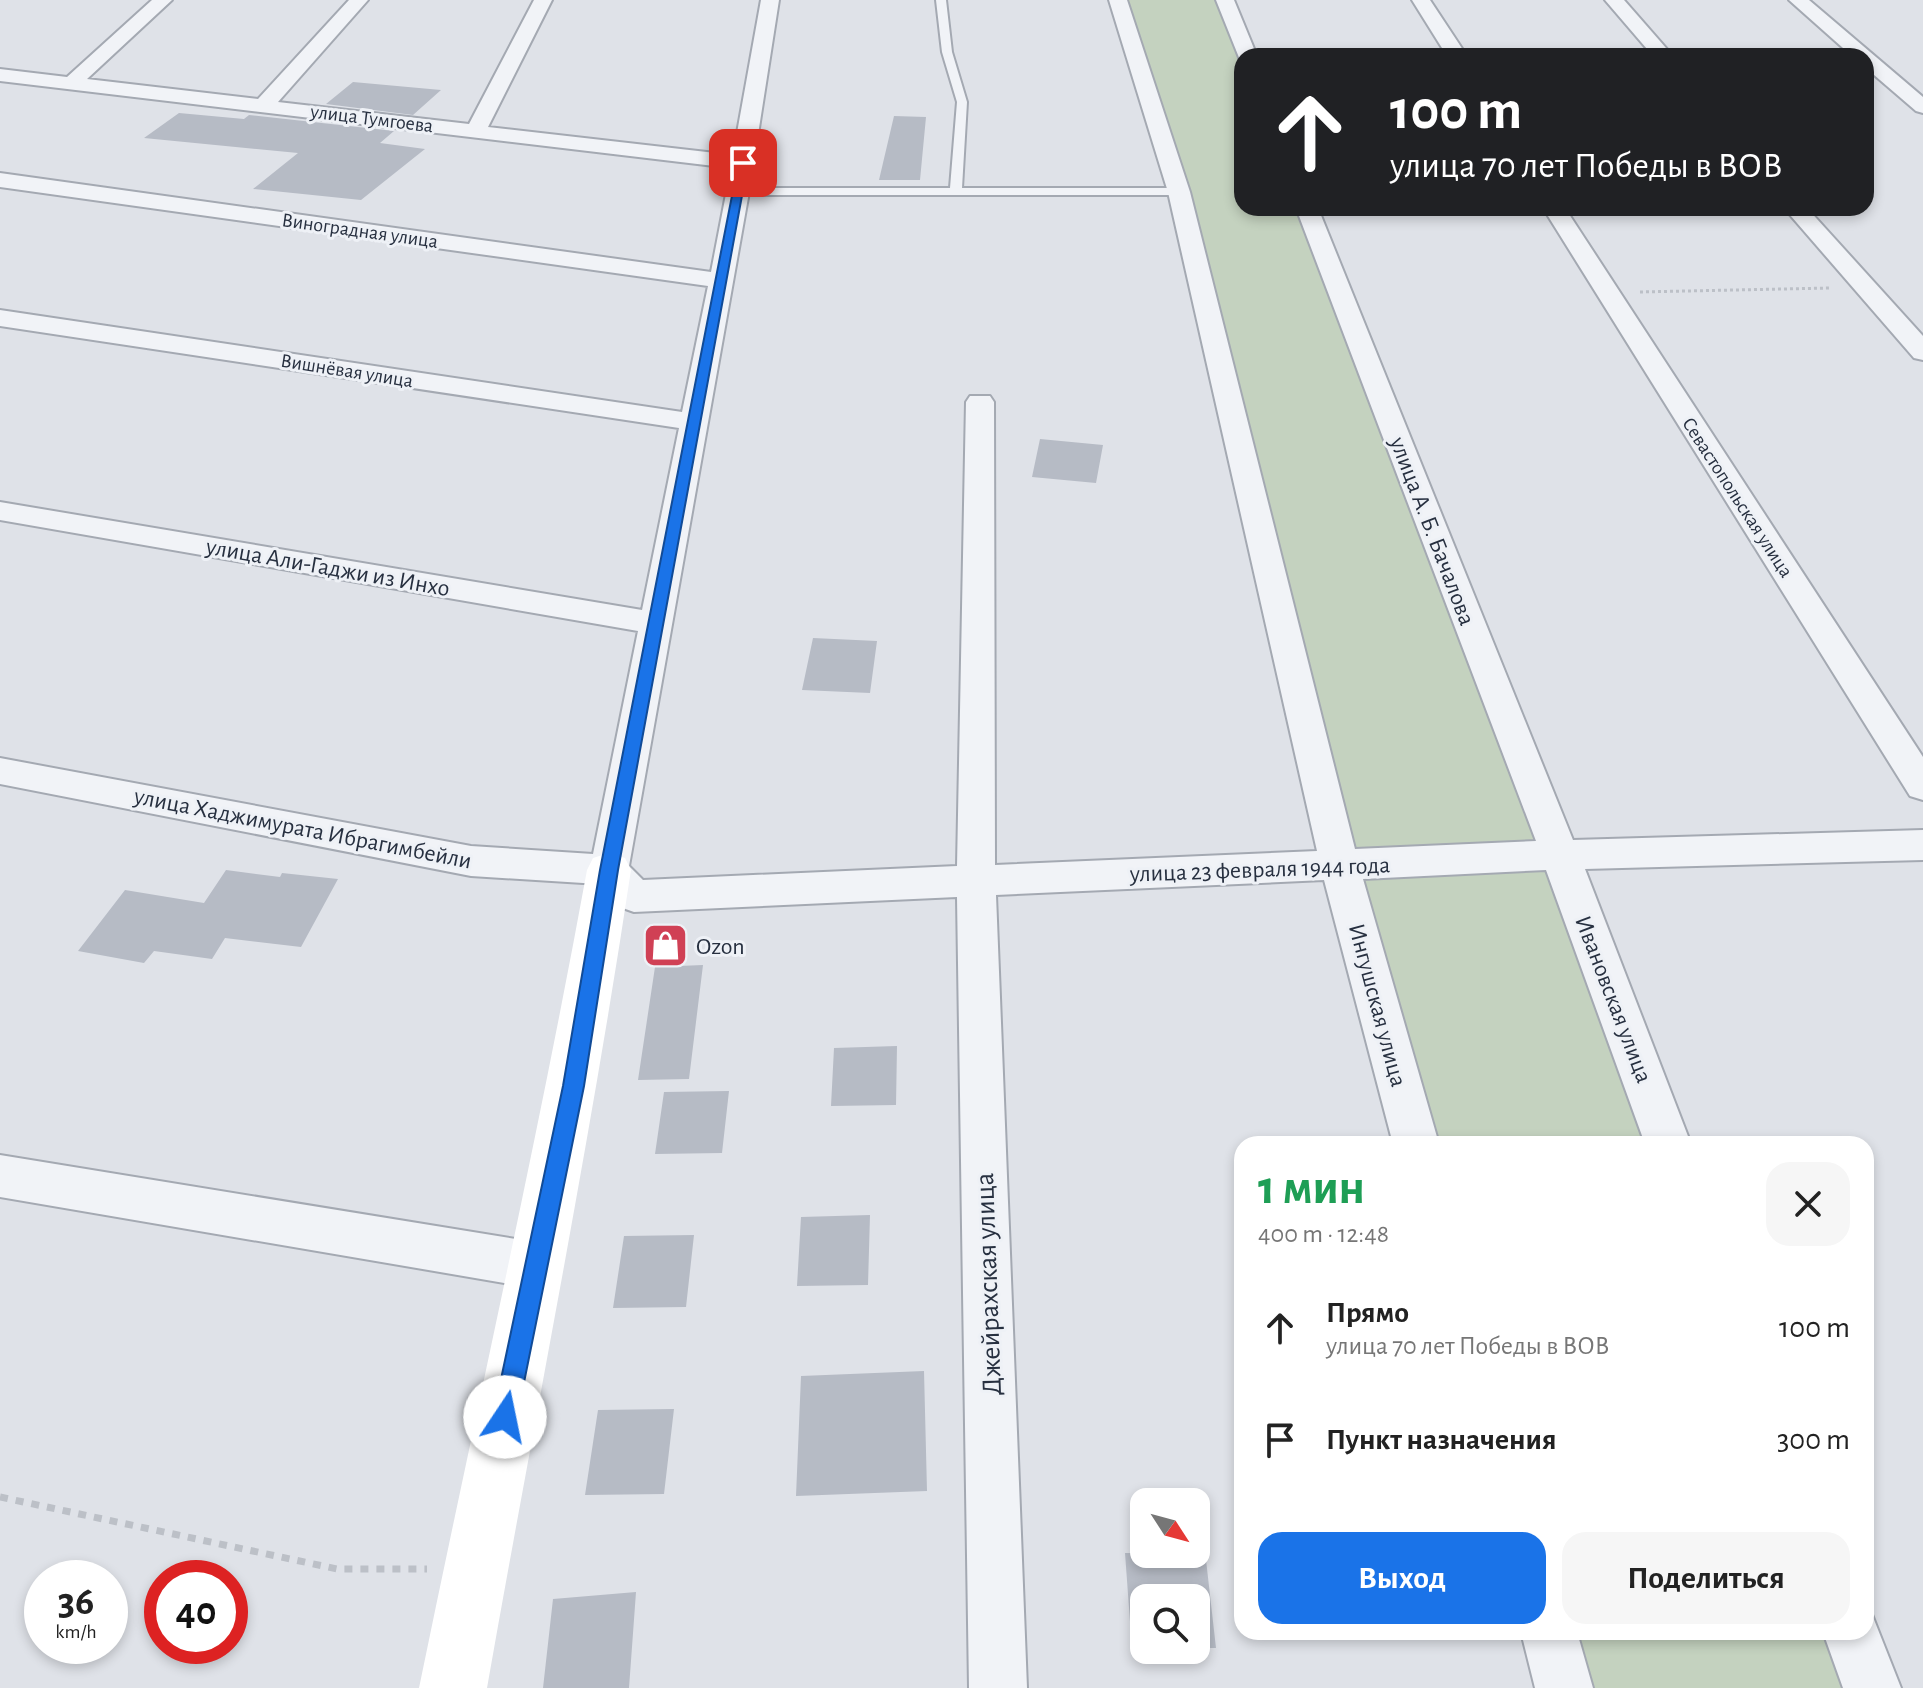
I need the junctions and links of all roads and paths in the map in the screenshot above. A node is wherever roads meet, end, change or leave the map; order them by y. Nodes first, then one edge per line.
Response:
1 (163, 0) edge
2 (359, 0) edge
3 (543, 0) edge
4 (770, 0) edge
5 (941, 0) edge
6 (1118, 0) edge
7 (1225, 0) edge
8 (1421, 0) edge
9 (1614, 0) edge
10 (1798, 0) edge
11 (1244, 48) edge
12 (1452, 48) edge
13 (1656, 48) edge
14 (1854, 48) edge
15 (1874, 65) edge
16 (0, 75) edge
17 (73, 82) junction
18 (264, 105) junction
19 (1923, 107) edge
20 (476, 130) junction
21 (743, 163) junction
22 (0, 180) edge
23 (738, 192) junction
24 (956, 192) junction
25 (1179, 192) junction
26 (1310, 216) edge
27 (1559, 216) edge
28 (1802, 216) edge
29 (721, 281) junction
30 (1863, 287) junction
31 (1608, 292) junction
32 (0, 318) edge
33 (1923, 352) edge
34 (980, 402) dead end
35 (694, 422) junction
36 (0, 511) edge
37 (656, 623) junction
38 (0, 771) edge
39 (1923, 786) edge
40 (1923, 845) edge
41 (1560, 855) junction
42 (1340, 867) junction
43 (609, 870) junction
44 (976, 881) junction
45 (1414, 1136) edge
46 (1665, 1136) edge
47 (0, 1176) edge
48 (534, 1265) junction
49 (0, 1497) edge
50 (476, 1569) junction
51 (1551, 1640) edge
52 (1854, 1640) edge
53 (453, 1688) edge
54 (998, 1688) edge
55 (1564, 1688) edge
56 (1872, 1688) edge

1 - 17 street
2 - 18 street
3 - 20 street
4 - 21 street
5 - 24 lane
6 - 25 street, Ингушская улица
7 - 11 street
8 - 12 street
9 - 13 street
10 - 14 street
15 - 19 street
16 - 17 street, улица Тумгоева
17 - 18 street, улица Тумгоева
18 - 20 street, улица Тумгоева
20 - 21 street, улица Тумгоева
21 - 23 street
22 - 29 street, Виноградная улица
23 - 24 lane
23 - 29 street
24 - 25 lane
25 - 42 street, Ингушская улица
26 - 41 street, улица А. Б. Бачалова
27 - 31 street, Севастопольская улица
28 - 30 street
29 - 35 street
30 - 31 path
30 - 33 street
31 - 39 street, Севастопольская улица
32 - 35 street, Вишнёвая улица
34 - 44 street, Джейрахская улица
35 - 37 street
36 - 37 street, улица Али-Гаджи из Инхо
37 - 43 street
38 - 43 street, улица Хаджимурата Ибрагимбейли
40 - 41 street, улица 23 февраля 1944 года
41 - 42 street, улица 23 февраля 1944 года
41 - 46 street, Ивановская улица
42 - 44 street, улица 23 февраля 1944 года
42 - 45 street, Ингушская улица
43 - 44 street, улица 23 февраля 1944 года
43 - 48 street
44 - 54 street, Джейрахская улица
47 - 48 street
48 - 50 street
49 - 50 path
50 - 53 street
51 - 55 street
52 - 56 street

